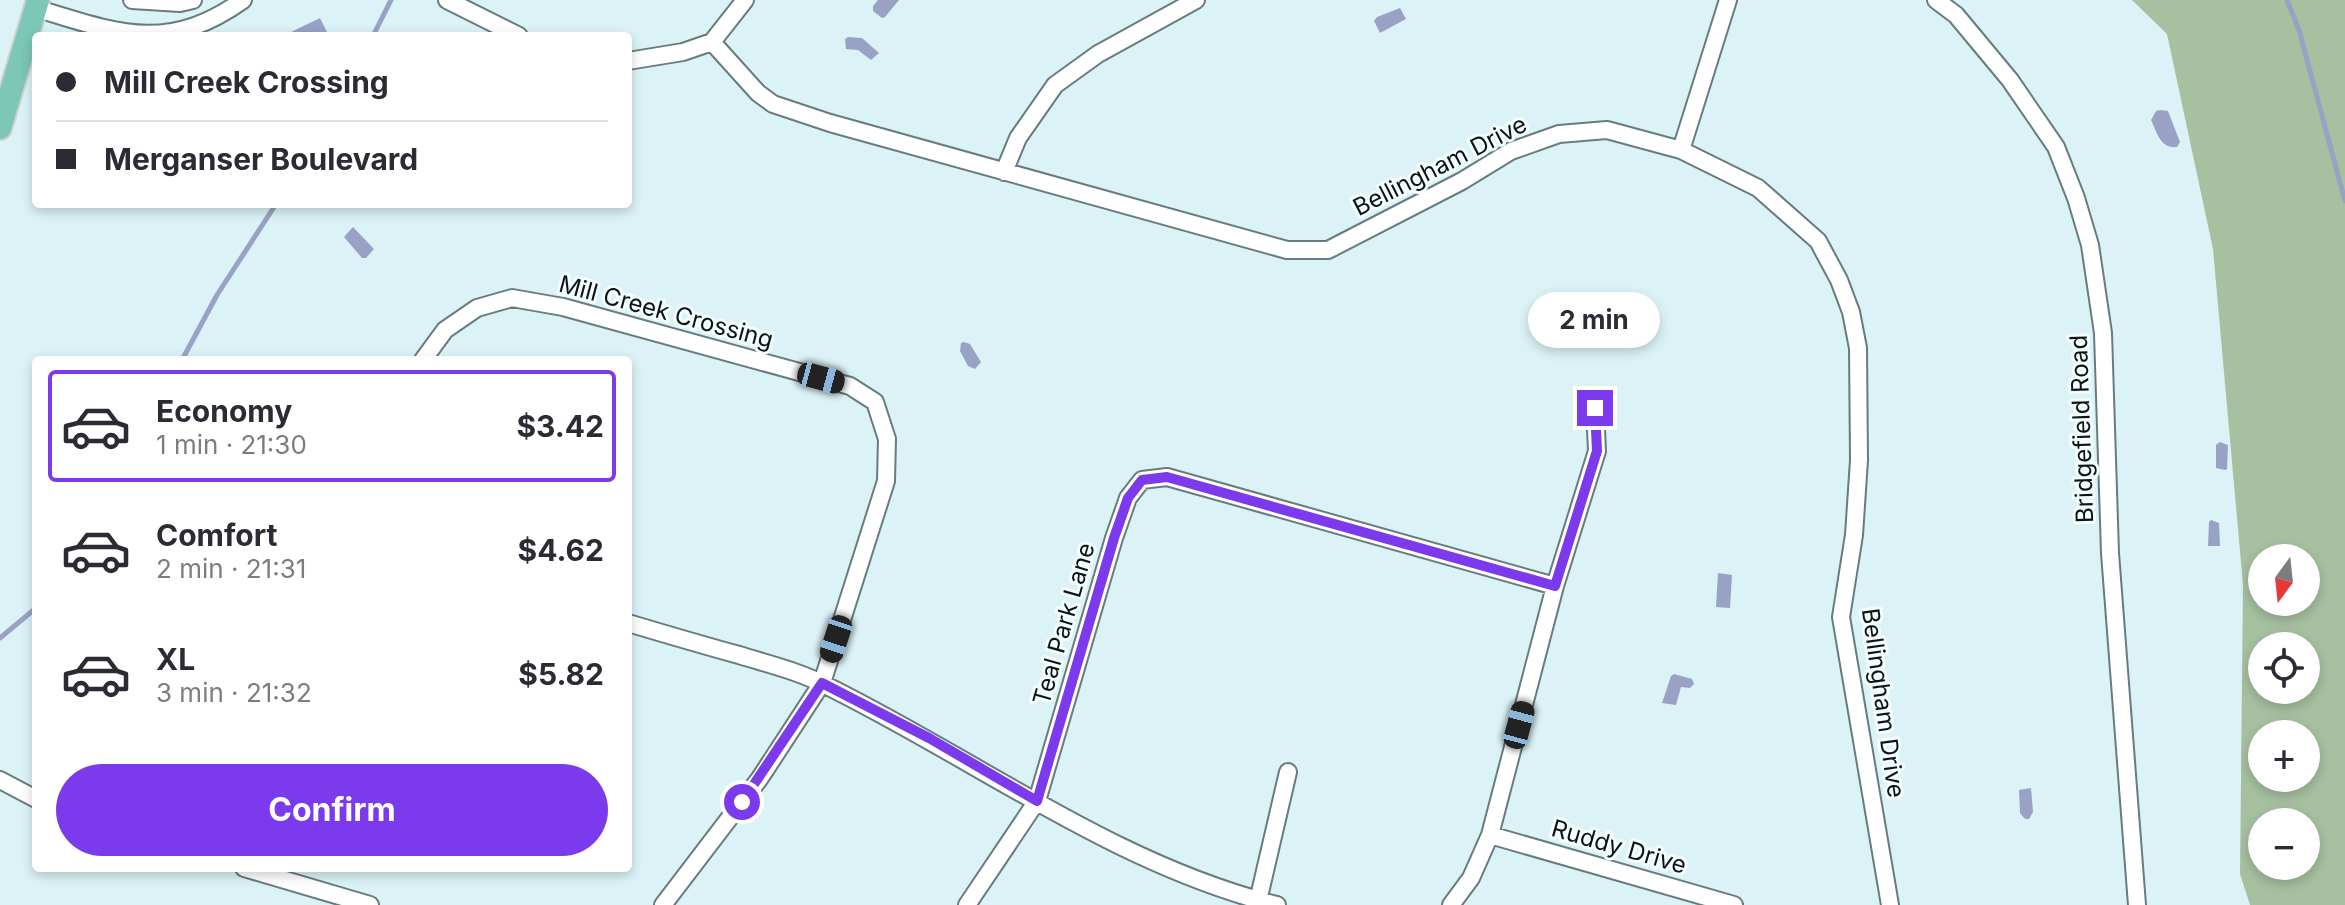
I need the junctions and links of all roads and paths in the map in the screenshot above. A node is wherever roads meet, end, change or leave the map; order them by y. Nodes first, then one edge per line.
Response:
1 (132, 0) edge
2 (193, 0) edge
3 (243, 0) edge
4 (447, 0) edge
5 (745, 0) edge
6 (1196, 0) edge
7 (1728, 0) edge
8 (1936, 0) edge
9 (36, 4) edge
10 (128, 32) edge
11 (171, 32) edge
12 (511, 32) edge
13 (712, 42) junction
14 (632, 60) edge
15 (0, 128) edge
16 (1681, 150) junction
17 (1004, 172) junction
18 (426, 356) edge
19 (1595, 408) dead end
20 (1555, 586) junction
21 (632, 624) edge
22 (822, 683) junction
23 (1288, 772) dead end
24 (0, 780) edge
25 (32, 797) edge
26 (1037, 801) junction
27 (1490, 835) junction
28 (258, 872) edge
29 (1258, 901) junction
30 (1727, 904) edge
31 (370, 905) edge
32 (663, 905) edge
33 (967, 905) edge
34 (1277, 905) edge
35 (1451, 905) edge
36 (1890, 905) edge
37 (2137, 905) edge

1 - 2 street
3 - 11 street
4 - 12 street
5 - 13 street
6 - 17 street
7 - 16 street
8 - 37 street, Bridgefield Road
9 - 10 street
9 - 15 main road
13 - 14 street
13 - 17 street, Bellingham Drive
16 - 17 street, Bellingham Drive
16 - 36 street, Bellingham Drive
18 - 22 street, Mill Creek Crossing
19 - 20 street
20 - 26 street, Teal Park Lane
20 - 27 street
21 - 22 street
22 - 26 street
22 - 32 street, Mill Creek Crossing
23 - 29 street
24 - 25 street
26 - 29 street
26 - 33 street, Teal Park Lane
27 - 30 street, Ruddy Drive
27 - 35 street
28 - 31 street
29 - 34 street

